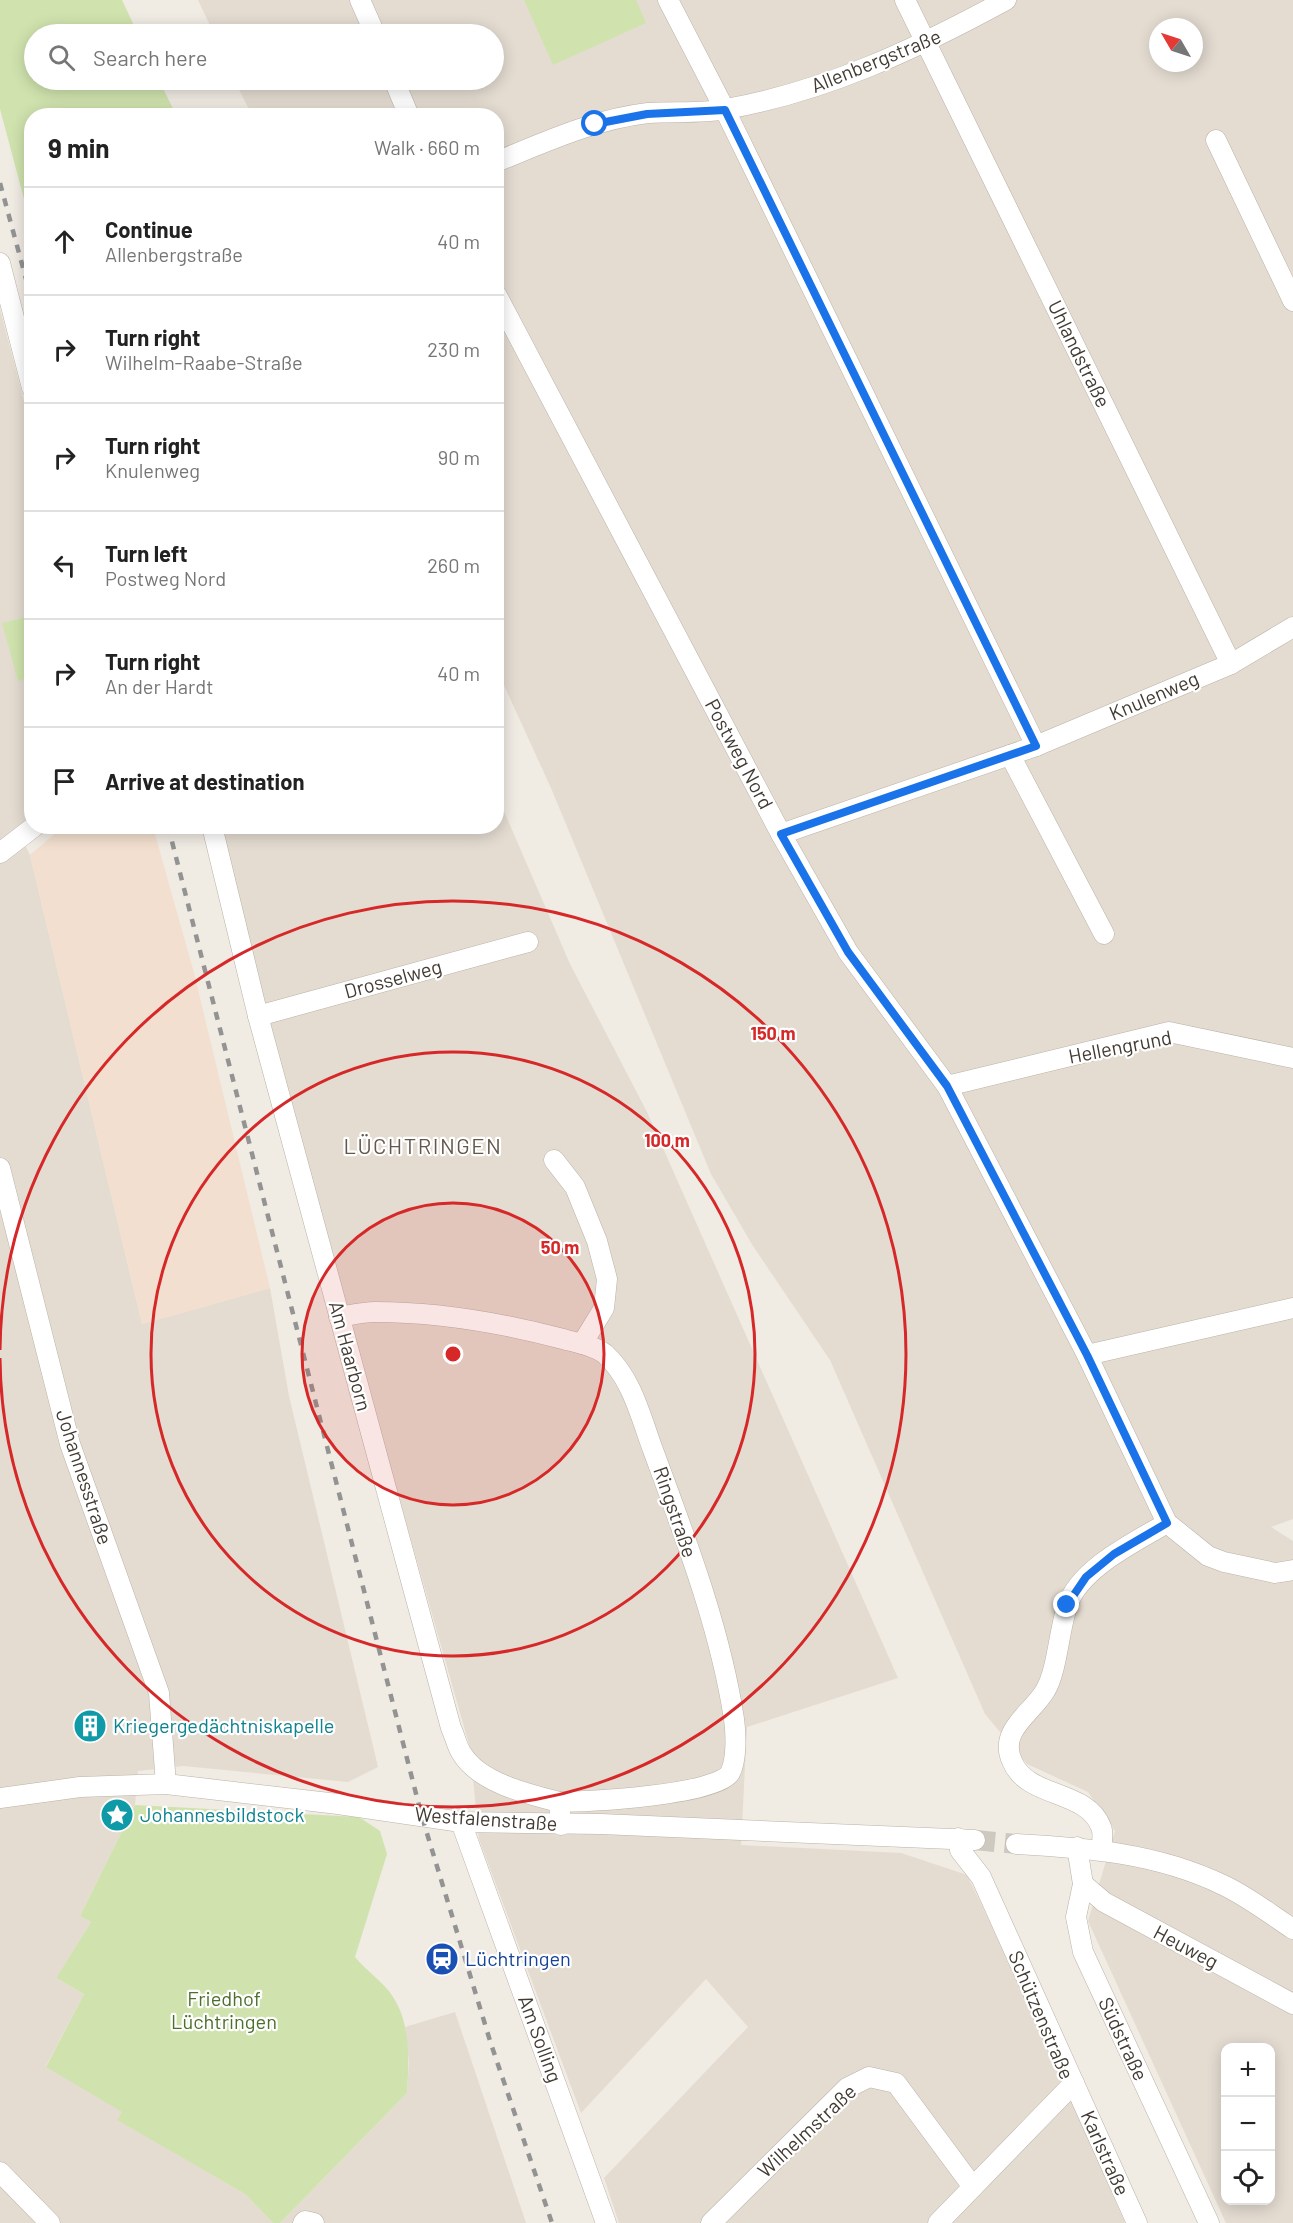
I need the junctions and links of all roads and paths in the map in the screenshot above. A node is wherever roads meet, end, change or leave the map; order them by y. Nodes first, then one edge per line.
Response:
1 (360, 0) edge
2 (668, 0) edge
3 (905, 0) edge
4 (1006, 0) edge
5 (371, 24) edge
6 (926, 43) junction
7 (398, 90) edge
8 (406, 108) edge
9 (725, 110) junction
10 (1216, 140) dead end
11 (504, 159) edge
12 (0, 263) edge
13 (1293, 301) edge
14 (504, 309) edge
15 (24, 357) edge
16 (1293, 627) edge
17 (1231, 664) junction
18 (1036, 746) junction
19 (1010, 755) junction
20 (25, 834) edge
21 (214, 834) edge
22 (781, 834) junction
23 (0, 853) edge
24 (1104, 934) dead end
25 (528, 942) dead end
26 (258, 1016) junction
27 (1293, 1058) edge
28 (947, 1086) junction
29 (554, 1160) dead end
30 (0, 1168) edge
31 (1293, 1308) edge
32 (339, 1317) junction
33 (582, 1344) junction
34 (1087, 1355) junction
35 (1167, 1523) junction
36 (1293, 1570) edge
37 (166, 1784) junction
38 (0, 1798) edge
39 (559, 1802) junction
40 (461, 1822) junction
41 (561, 1825) junction
42 (966, 1839) joint
43 (1016, 1844) tunnel mouth
44 (1077, 1847) junction
45 (1101, 1850) junction
46 (1083, 1884) junction
47 (1292, 1927) edge
48 (1293, 2004) edge
49 (1074, 2084) junction
50 (0, 2172) edge
51 (973, 2187) junction
52 (50, 2223) edge
53 (303, 2223) edge
54 (314, 2223) edge
55 (606, 2223) edge
56 (711, 2223) edge
57 (938, 2223) edge
58 (1137, 2223) edge
59 (1209, 2223) edge

1 - 5 street
2 - 9 street
3 - 6 street, Uhlandstraße
4 - 6 street, Allenbergstraße
6 - 9 street, Allenbergstraße
6 - 17 street, Uhlandstraße
7 - 8 street
9 - 11 street, Allenbergstraße
9 - 18 street
10 - 13 street
12 - 15 street
14 - 22 street, Postweg Nord
16 - 17 street, Knulenweg
17 - 18 street, Knulenweg
18 - 19 street, Knulenweg
19 - 22 street, Knulenweg
19 - 24 street
20 - 23 street
21 - 26 street, Am Haarborn
22 - 28 street, Postweg Nord
25 - 26 street, Drosselweg
26 - 32 street, Am Haarborn
27 - 28 street, Hellengrund
28 - 34 street, Postweg Nord
29 - 33 street
30 - 37 street, Johannesstraße
31 - 34 street
32 - 33 street, Ringstraße
32 - 39 street, Am Haarborn
33 - 39 street, Ringstraße
34 - 35 street, Postweg Nord
35 - 36 street, Postweg Nord
35 - 45 street
37 - 38 street, Westfalenstraße
37 - 40 street, Westfalenstraße
39 - 41 street
40 - 41 street, Westfalenstraße
40 - 55 street, Am Solling
41 - 42 street, Westfalenstraße
42 - 49 street, Schützenstraße
43 - 44 street
44 - 45 street
44 - 46 street, Südstraße
45 - 47 street
46 - 48 street, Heuweg
46 - 59 street, Südstraße
49 - 51 street, Schützenstraße
49 - 58 street, Karlstraße
50 - 52 street
51 - 56 street, Wilhelmstraße
51 - 57 street, Schützenstraße
53 - 54 street

